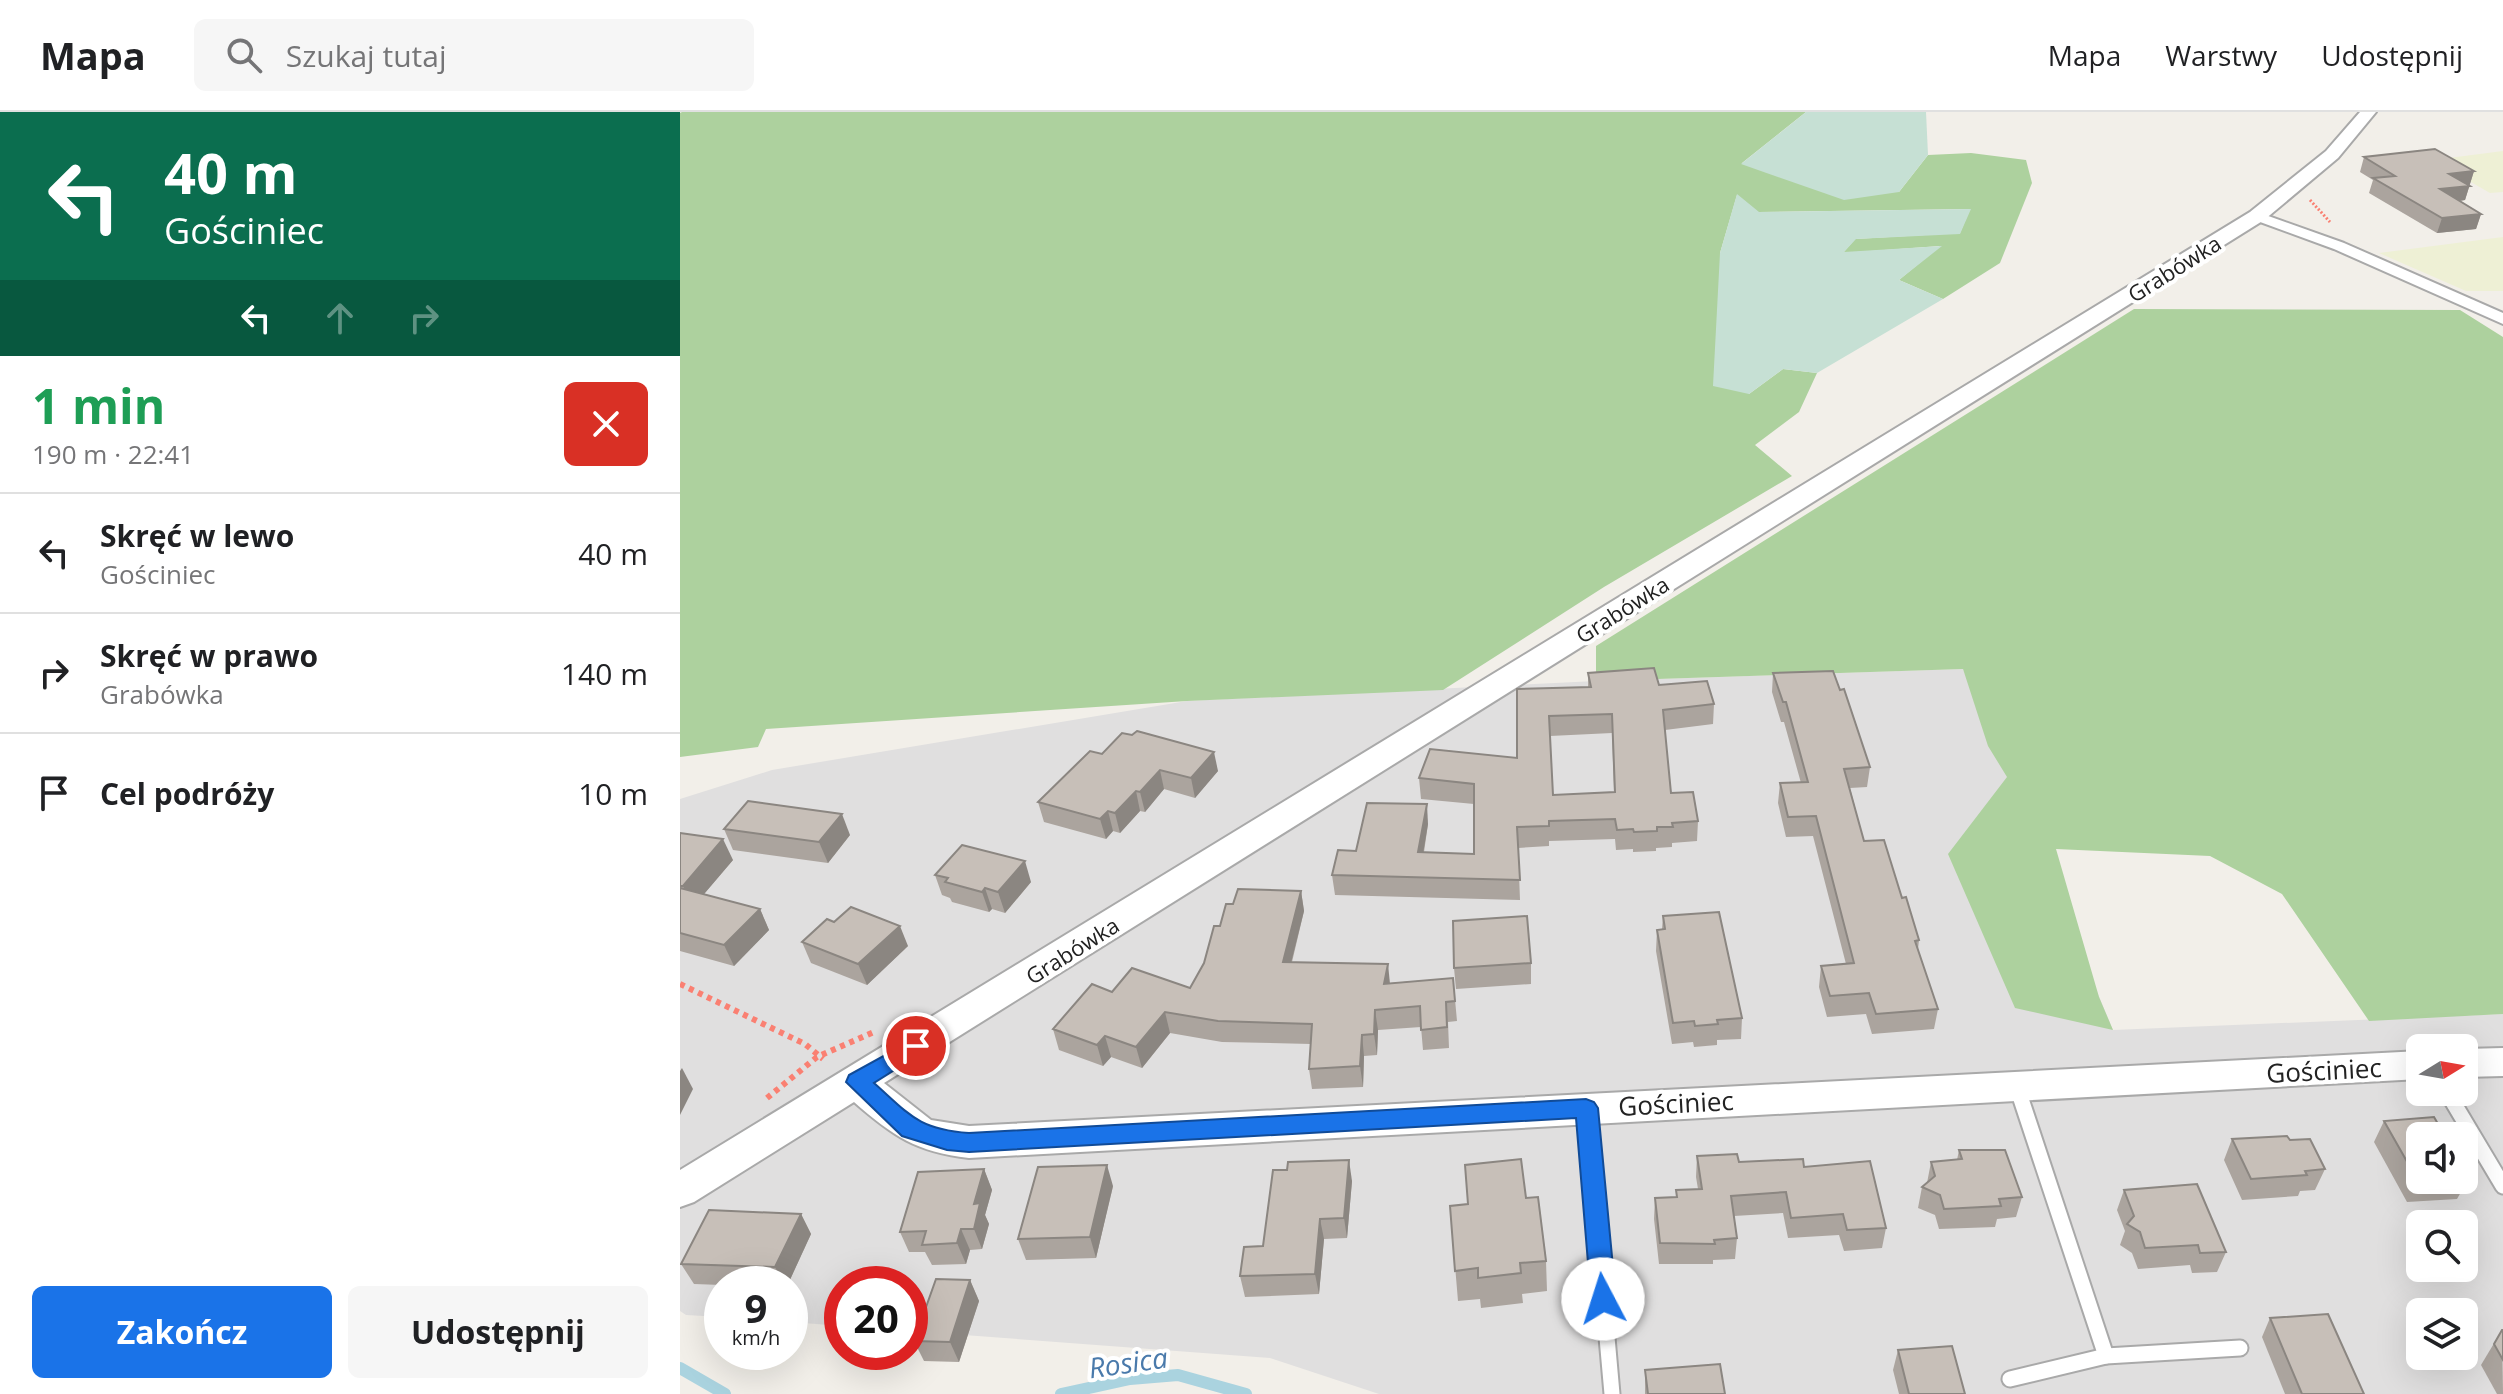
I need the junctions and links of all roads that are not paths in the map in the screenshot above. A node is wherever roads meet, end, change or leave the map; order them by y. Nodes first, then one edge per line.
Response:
1 (2368, 112) edge
2 (2257, 216) junction
3 (2503, 319) edge
4 (2503, 1062) edge
5 (2478, 1063) edge
6 (2406, 1066) edge
7 (857, 1082) junction
8 (2017, 1087) junction
9 (2455, 1106) edge
10 (1586, 1108) junction
11 (2503, 1186) edge
12 (680, 1190) edge
13 (2240, 1348) dead end
14 (2106, 1356) junction
15 (2010, 1379) dead end
16 (1612, 1394) edge

1 - 2 street, Grabówka
2 - 3 street
2 - 7 street, Grabówka
4 - 5 street
6 - 8 street, Gościniec
7 - 10 street, Gościniec
7 - 12 street, Grabówka
8 - 10 street, Gościniec
8 - 14 lane
9 - 11 lane
10 - 16 lane
13 - 14 lane
14 - 15 lane

